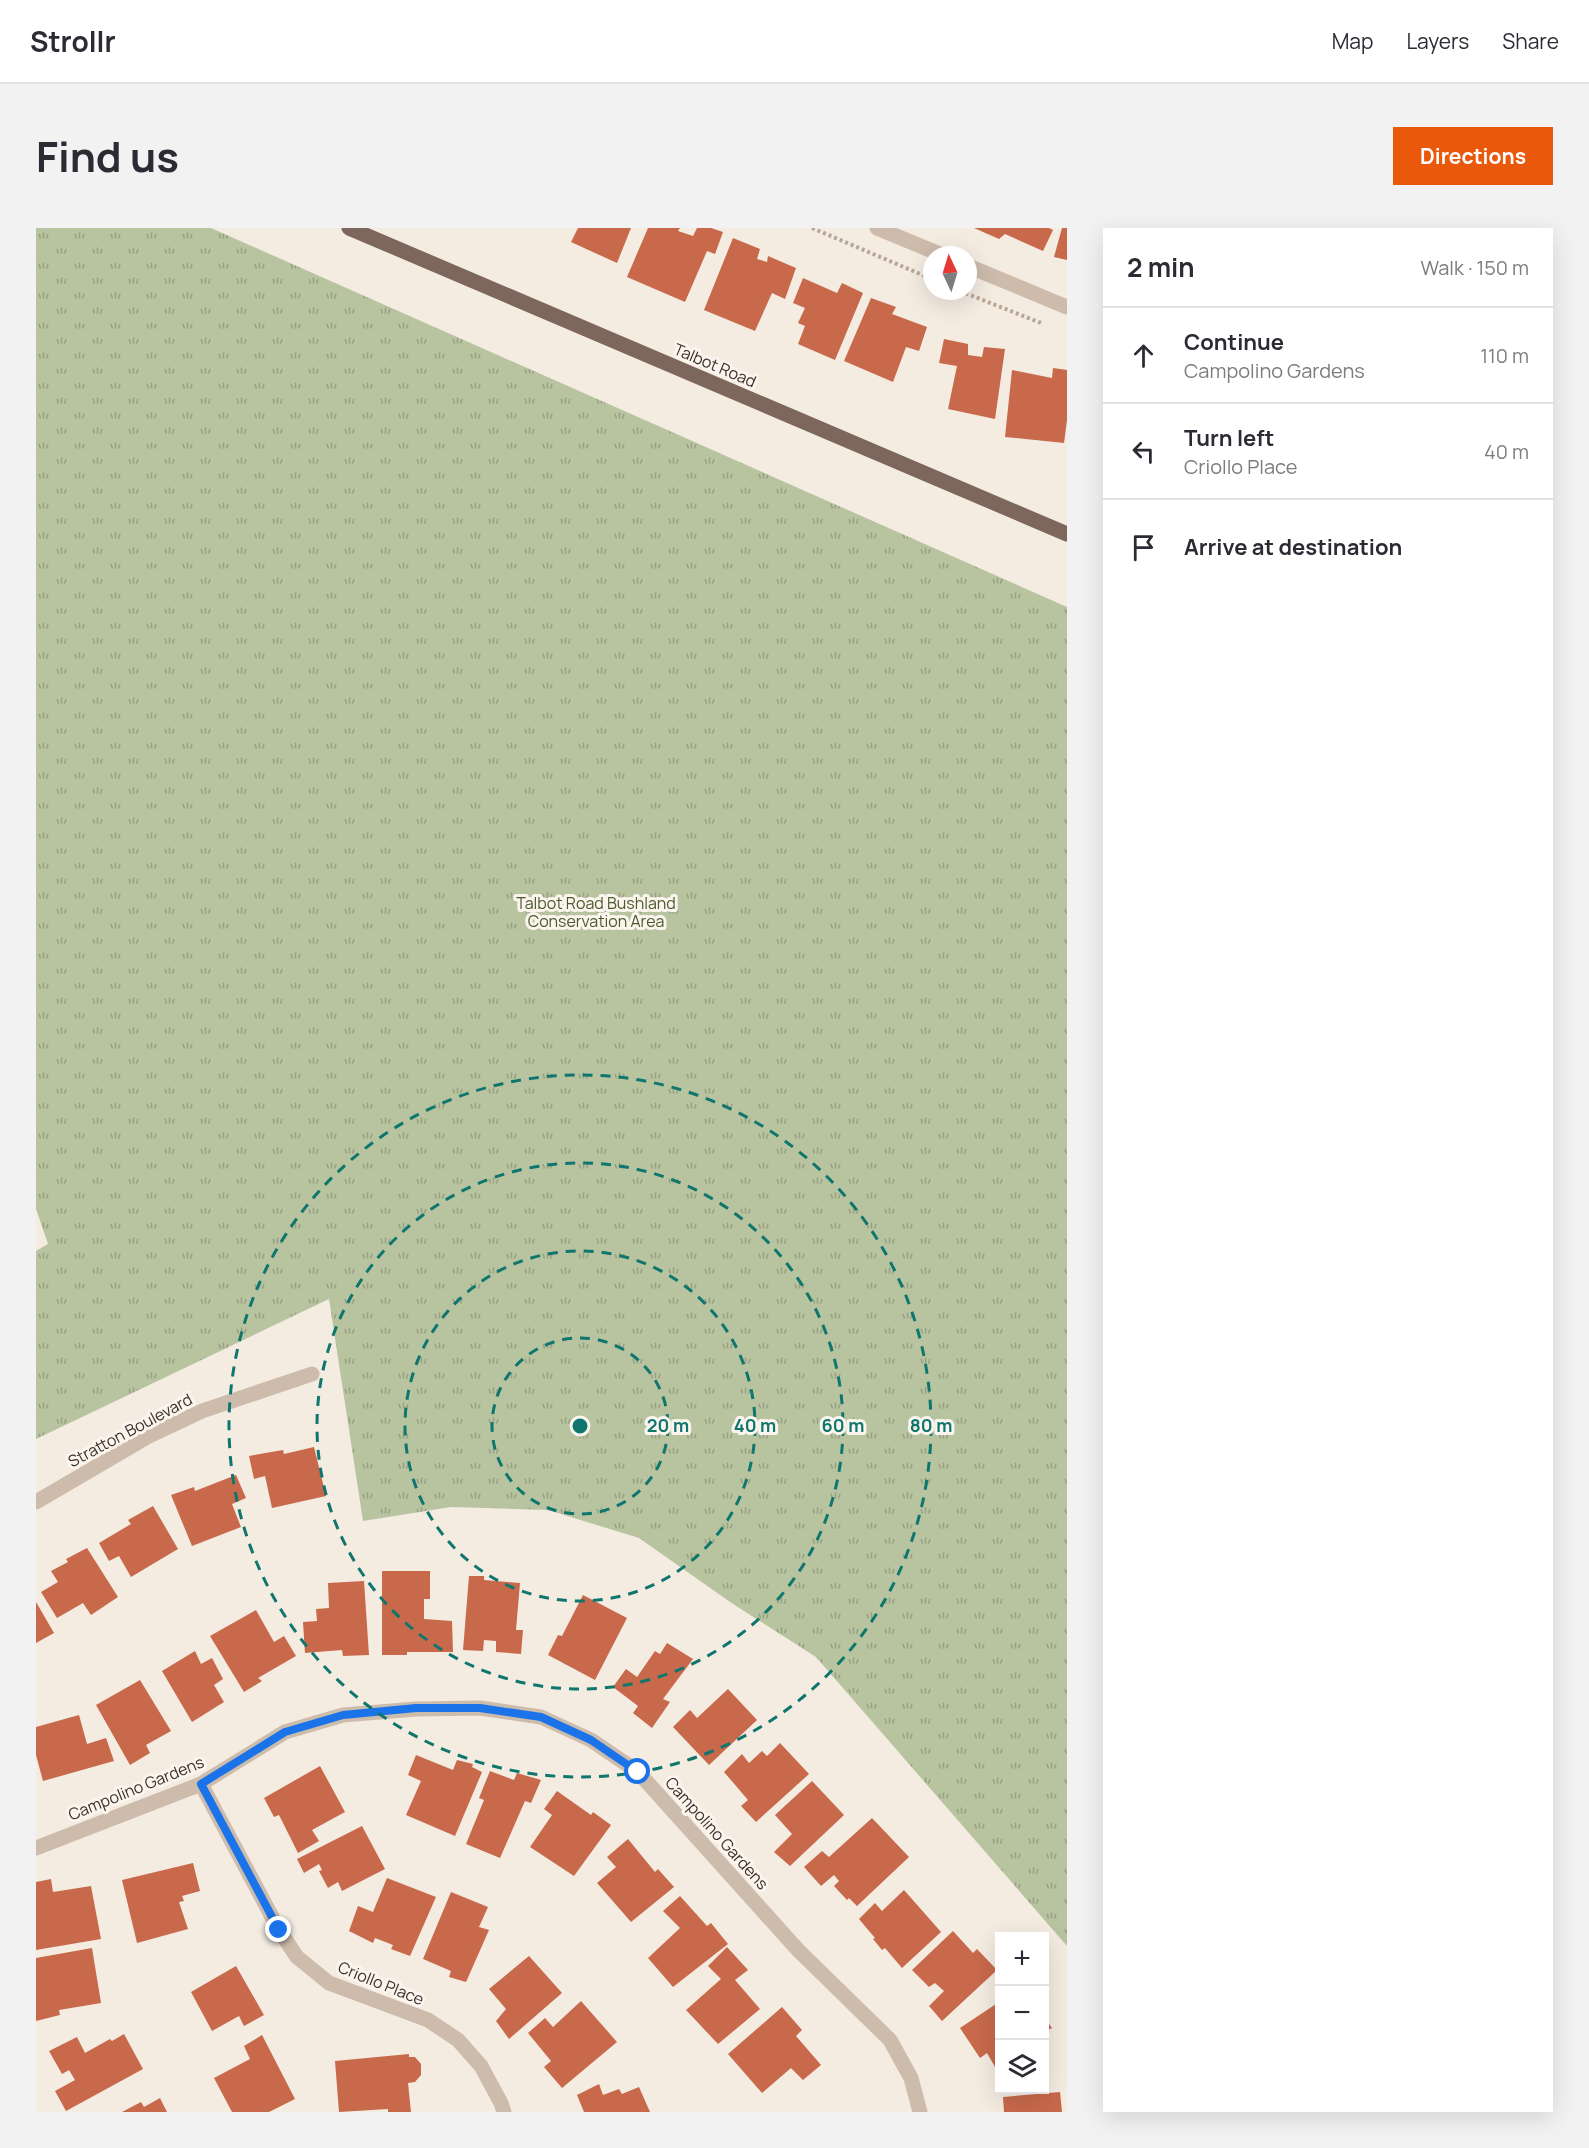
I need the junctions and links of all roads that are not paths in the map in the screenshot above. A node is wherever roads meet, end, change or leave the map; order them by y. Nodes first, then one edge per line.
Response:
1 (349, 228) edge
2 (877, 228) edge
3 (923, 247) edge
4 (977, 270) edge
5 (1067, 307) edge
6 (1067, 534) edge
7 (312, 1374) dead end
8 (36, 1502) edge
9 (201, 1784) junction
10 (36, 1848) edge
11 (504, 2112) edge
12 (920, 2112) edge

1 - 6 main road, Talbot Road
2 - 3 street
4 - 5 street
7 - 8 street, Stratton Boulevard
9 - 10 street, Campolino Gardens
9 - 11 street, Criollo Place
9 - 12 street, Campolino Gardens

